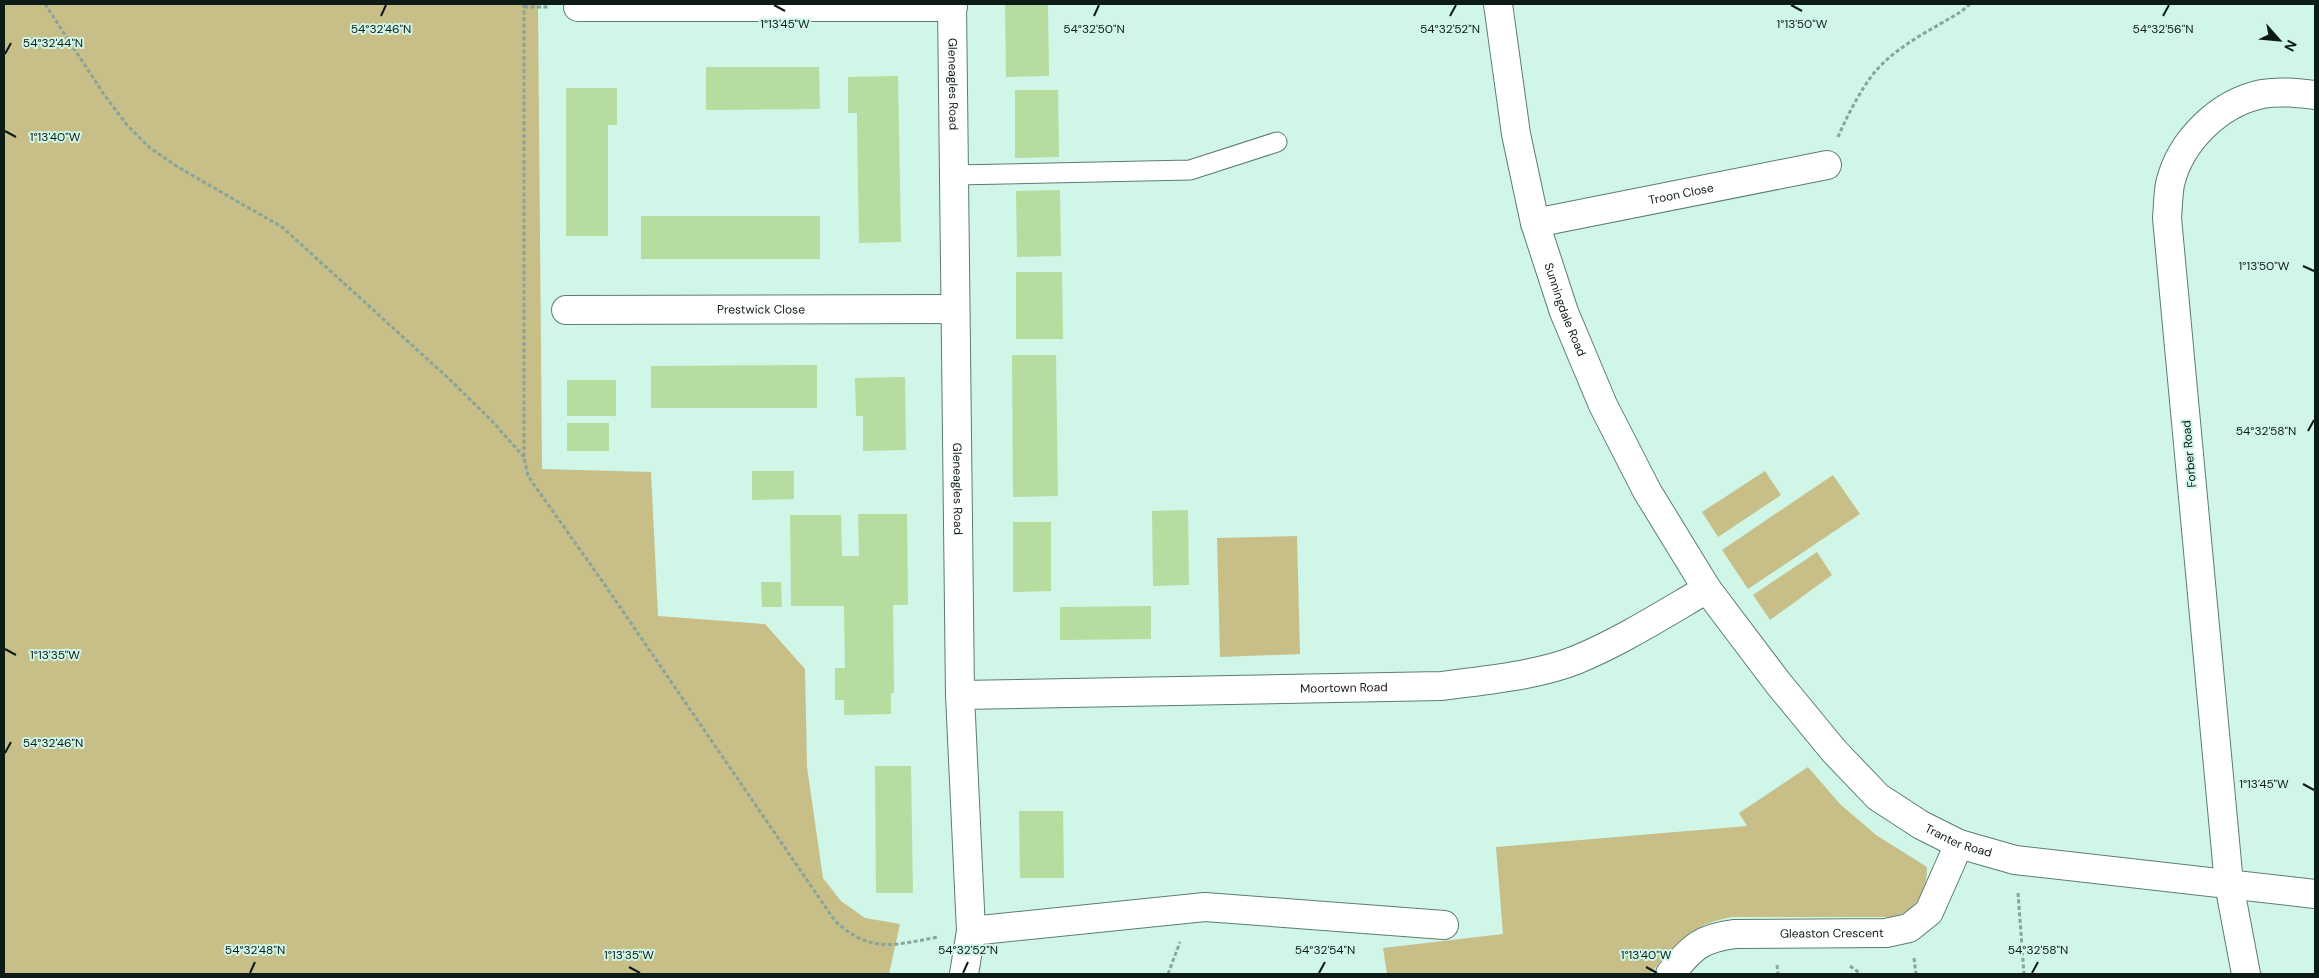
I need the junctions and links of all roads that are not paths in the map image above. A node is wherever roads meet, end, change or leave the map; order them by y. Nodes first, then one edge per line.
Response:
1 (1498, 4) edge
2 (952, 5) edge
3 (578, 7) dead end
4 (2315, 95) edge
5 (1276, 142) dead end
6 (1827, 165) road end
7 (955, 175) junction
8 (1535, 223) junction
9 (955, 309) junction
10 (566, 310) dead end
11 (1707, 589) junction
12 (960, 695) junction
13 (1960, 844) junction
14 (2229, 884) junction
15 (2315, 894) edge
16 (1444, 924) dead end
17 (971, 932) junction
18 (964, 974) edge
19 (1670, 974) edge
20 (2246, 974) edge

1 - 8 street, Sunningdale Road
2 - 3 street
2 - 7 street, Gleneagles Road
4 - 14 street, Forber Road
5 - 7 lane
6 - 8 street, Troon Close
7 - 9 street, Gleneagles Road
8 - 11 street, Sunningdale Road
9 - 10 street, Prestwick Close
9 - 12 street, Gleneagles Road
11 - 12 street, Moortown Road
11 - 13 street, Tranter Road
12 - 17 street, Gleneagles Road
13 - 14 street, Tranter Road
13 - 19 street, Gleaston Crescent
14 - 15 street, Tranter Road
14 - 20 street, Forber Road
16 - 17 street
17 - 18 street, Gleneagles Road

